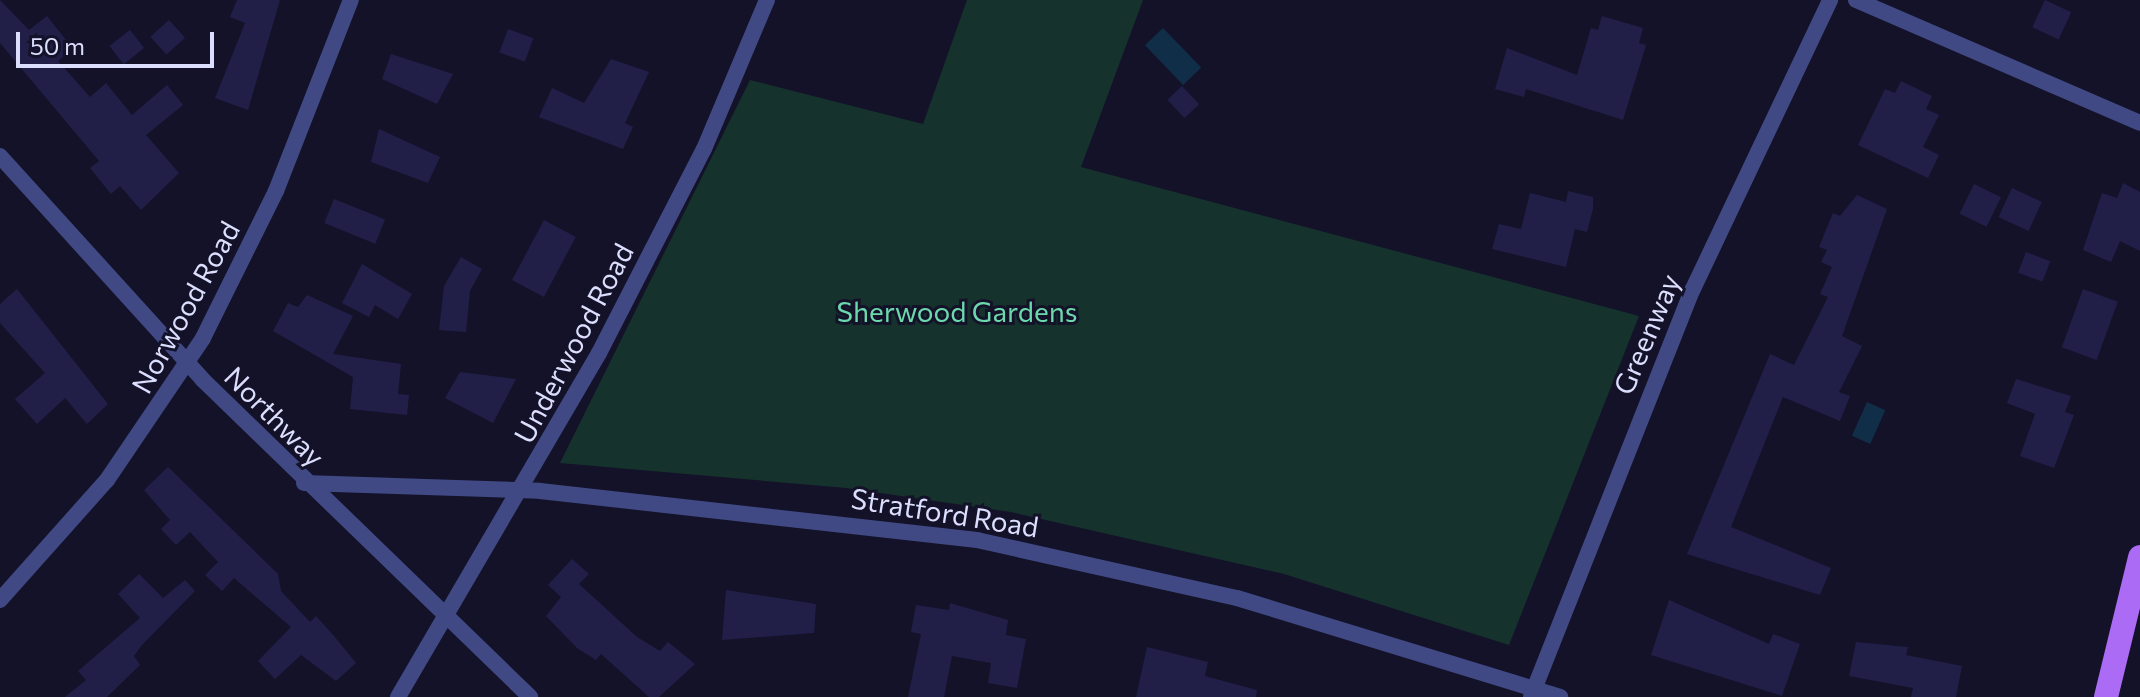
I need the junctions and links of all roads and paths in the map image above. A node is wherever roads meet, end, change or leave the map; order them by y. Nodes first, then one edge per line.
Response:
1 (351, 0) edge
2 (767, 0) edge
3 (1830, 0) edge
4 (1856, 0) edge
5 (2140, 123) edge
6 (0, 156) edge
7 (187, 363) junction
8 (304, 483) junction
9 (524, 490) junction
10 (2140, 557) edge
11 (0, 600) edge
12 (447, 622) junction
13 (1532, 693) edge
14 (398, 697) edge
15 (530, 697) edge
16 (1560, 697) edge
17 (2106, 697) edge

1 - 7 street, Norwood Road
2 - 9 street, Underwood Road
3 - 13 street, Greenway
4 - 5 street
6 - 7 street, Northway
7 - 8 street, Northway
7 - 11 street, Norwood Road
8 - 9 street, Stratford Road
8 - 12 street, Northway
9 - 12 street, Underwood Road
9 - 13 street, Stratford Road
10 - 17 main road
12 - 14 street, Underwood Road
12 - 15 street, Northway
13 - 16 street, Stratford Road

